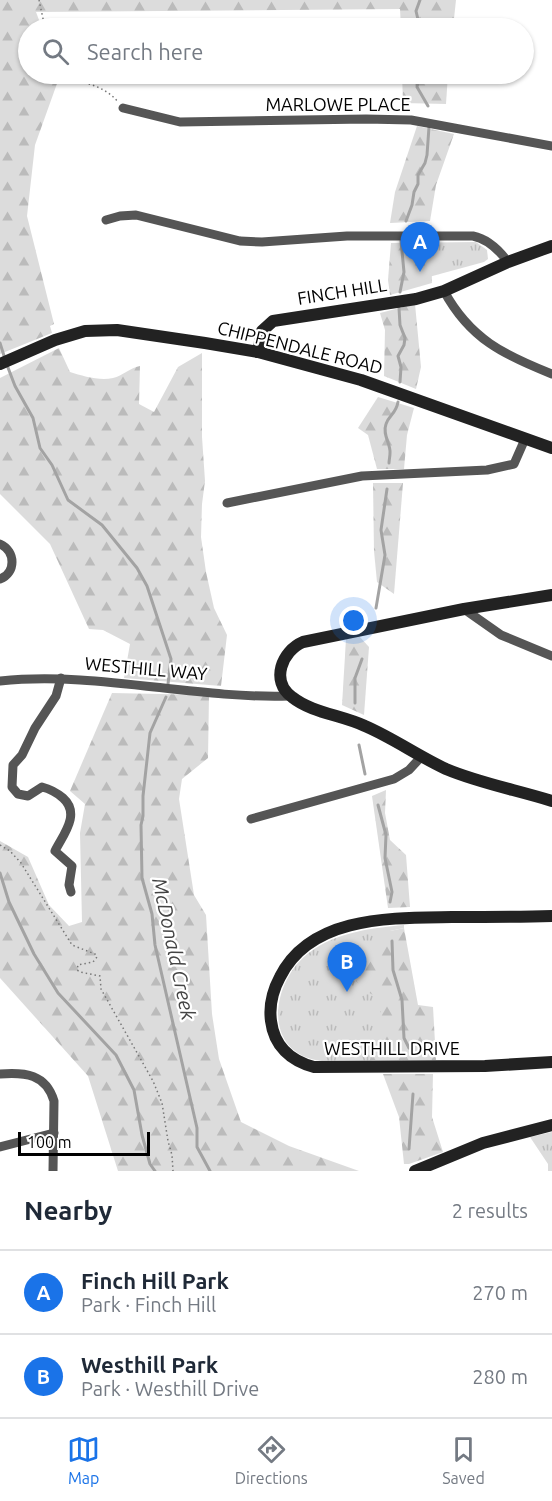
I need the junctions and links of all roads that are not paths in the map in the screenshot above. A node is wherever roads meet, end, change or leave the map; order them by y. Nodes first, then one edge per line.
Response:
1 (123, 108) road end
2 (552, 146) edge
3 (106, 220) dead end
4 (552, 246) edge
5 (508, 262) junction
6 (444, 291) junction
7 (258, 352) junction
8 (0, 363) edge
9 (552, 374) edge
10 (525, 440) junction
11 (552, 448) edge
12 (227, 503) dead end
13 (0, 544) edge
14 (0, 579) edge
15 (552, 595) edge
16 (464, 609) junction
17 (552, 656) edge
18 (61, 678) junction
19 (0, 681) edge
20 (289, 696) junction
21 (421, 757) junction
22 (552, 801) edge
23 (251, 819) dead end
24 (71, 892) dead end
25 (552, 916) edge
26 (552, 1062) edge
27 (0, 1074) edge
28 (552, 1125) edge
29 (54, 1133) junction
30 (0, 1147) edge
31 (53, 1171) edge
32 (415, 1171) edge

1 - 2 street, MARLOWE PLACE
3 - 5 street
4 - 5 street, FINCH HILL
5 - 6 street, FINCH HILL
6 - 7 street, FINCH HILL
6 - 9 street
7 - 8 street, CHIPPENDALE ROAD
7 - 10 street, CHIPPENDALE ROAD
10 - 11 street, CHIPPENDALE ROAD
10 - 12 street
13 - 14 street
15 - 16 street
16 - 17 street
16 - 20 street
18 - 19 street, WESTHILL WAY
18 - 20 street, WESTHILL WAY
18 - 24 street
20 - 21 street
21 - 22 street
21 - 23 street
25 - 26 street, WESTHILL DRIVE
27 - 29 street
28 - 32 street
29 - 30 street
29 - 31 street

